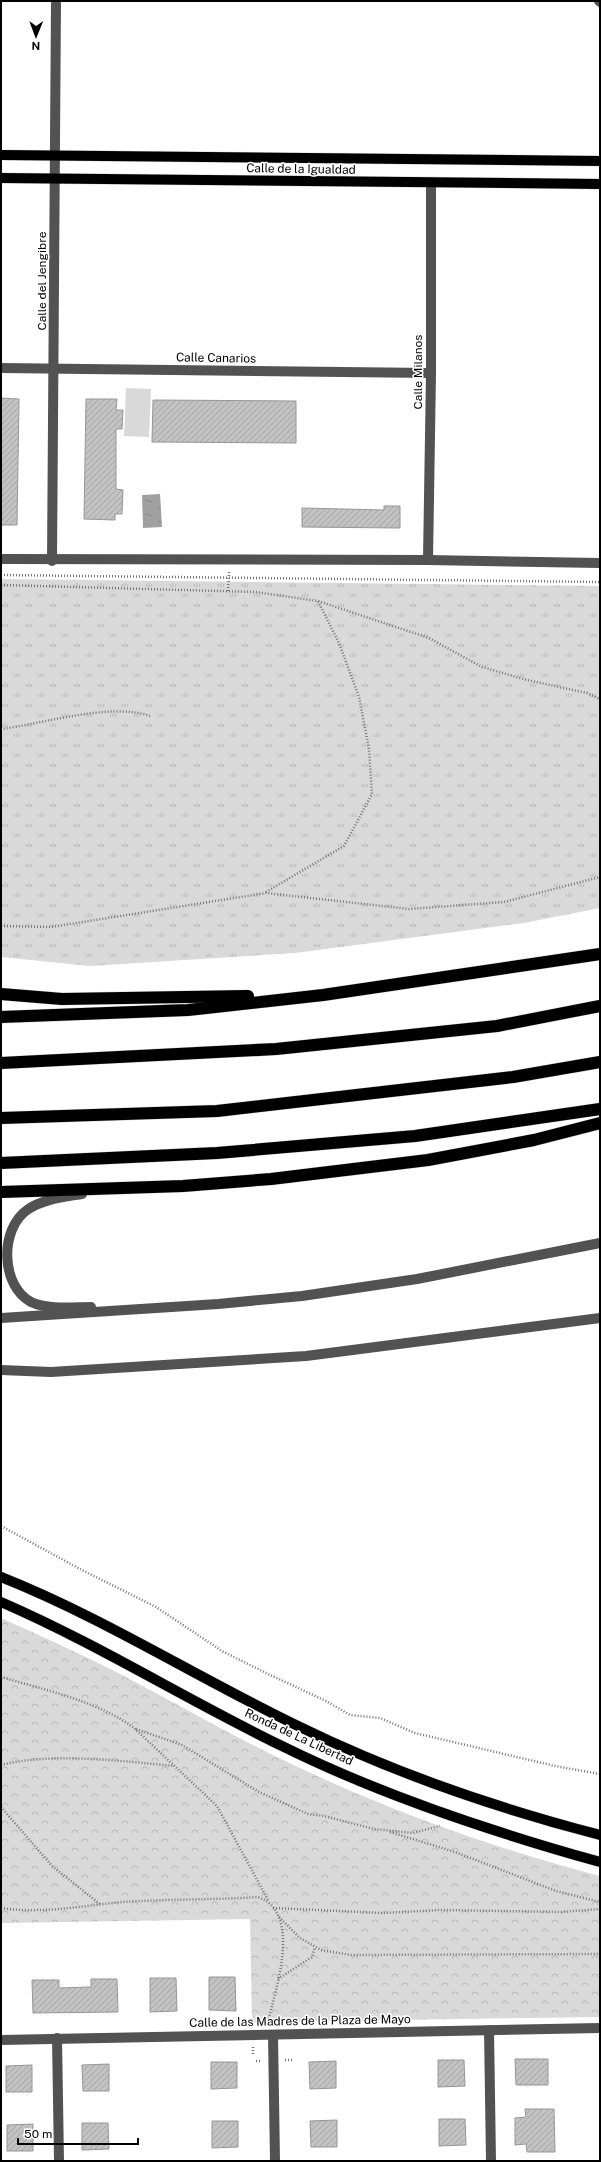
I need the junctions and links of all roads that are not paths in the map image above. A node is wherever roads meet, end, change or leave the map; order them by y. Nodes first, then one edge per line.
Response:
1 (56, 1) edge
2 (1, 155) edge
3 (56, 155) junction
4 (600, 161) edge
5 (1, 178) edge
6 (56, 178) junction
7 (431, 184) junction
8 (600, 184) edge
9 (1, 368) edge
10 (55, 369) junction
11 (431, 373) junction
12 (1, 560) edge
13 (52, 560) junction
14 (428, 560) junction
15 (600, 563) edge
16 (600, 954) edge
17 (1, 994) edge
18 (323, 995) junction
19 (600, 1006) edge
20 (1, 1017) edge
21 (600, 1062) edge
22 (1, 1063) edge
23 (600, 1109) edge
24 (1, 1118) edge
25 (600, 1123) edge
26 (1, 1163) edge
27 (115, 1189) junction
28 (1, 1192) edge
29 (600, 1243) edge
30 (141, 1308) junction
31 (1, 1318) edge
32 (600, 1318) edge
33 (1, 1370) edge
34 (1, 1577) edge
35 (1, 1602) edge
36 (600, 1835) edge
37 (600, 1862) edge
38 (600, 2028) edge
39 (489, 2030) junction
40 (273, 2035) junction
41 (57, 2038) junction
42 (1, 2040) edge
43 (59, 2161) edge
44 (275, 2161) edge
45 (491, 2161) edge

1 - 3 street, Calle del Jengibre
2 - 3 main road, Calle de la Igualdad
3 - 4 main road, Calle de la Igualdad
3 - 6 street, Calle del Jengibre
5 - 6 main road, Calle de la Igualdad
6 - 7 main road, Calle de la Igualdad
6 - 10 street, Calle del Jengibre
7 - 8 main road, Calle de la Igualdad
7 - 11 street, Calle Milanos
9 - 10 street, Calle Canarios
10 - 11 street, Calle Canarios
10 - 13 street, Calle del Jengibre
11 - 14 street, Calle Milanos
12 - 13 street
13 - 14 street
14 - 15 street
16 - 18 highway
17 - 18 highway
18 - 20 highway
19 - 22 highway
21 - 24 highway
23 - 26 highway
25 - 27 highway
27 - 28 highway
27 - 30 street
29 - 30 street
30 - 31 street
32 - 33 street
34 - 36 main road, Ronda de La Libertad
35 - 37 main road, Ronda de La Libertad
38 - 39 street, Calle de las Madres de la Plaza de Mayo
39 - 40 street, Calle de las Madres de la Plaza de Mayo
39 - 45 street
40 - 41 street, Calle de las Madres de la Plaza de Mayo
40 - 44 street
41 - 42 street, Calle de las Madres de la Plaza de Mayo
41 - 43 street

